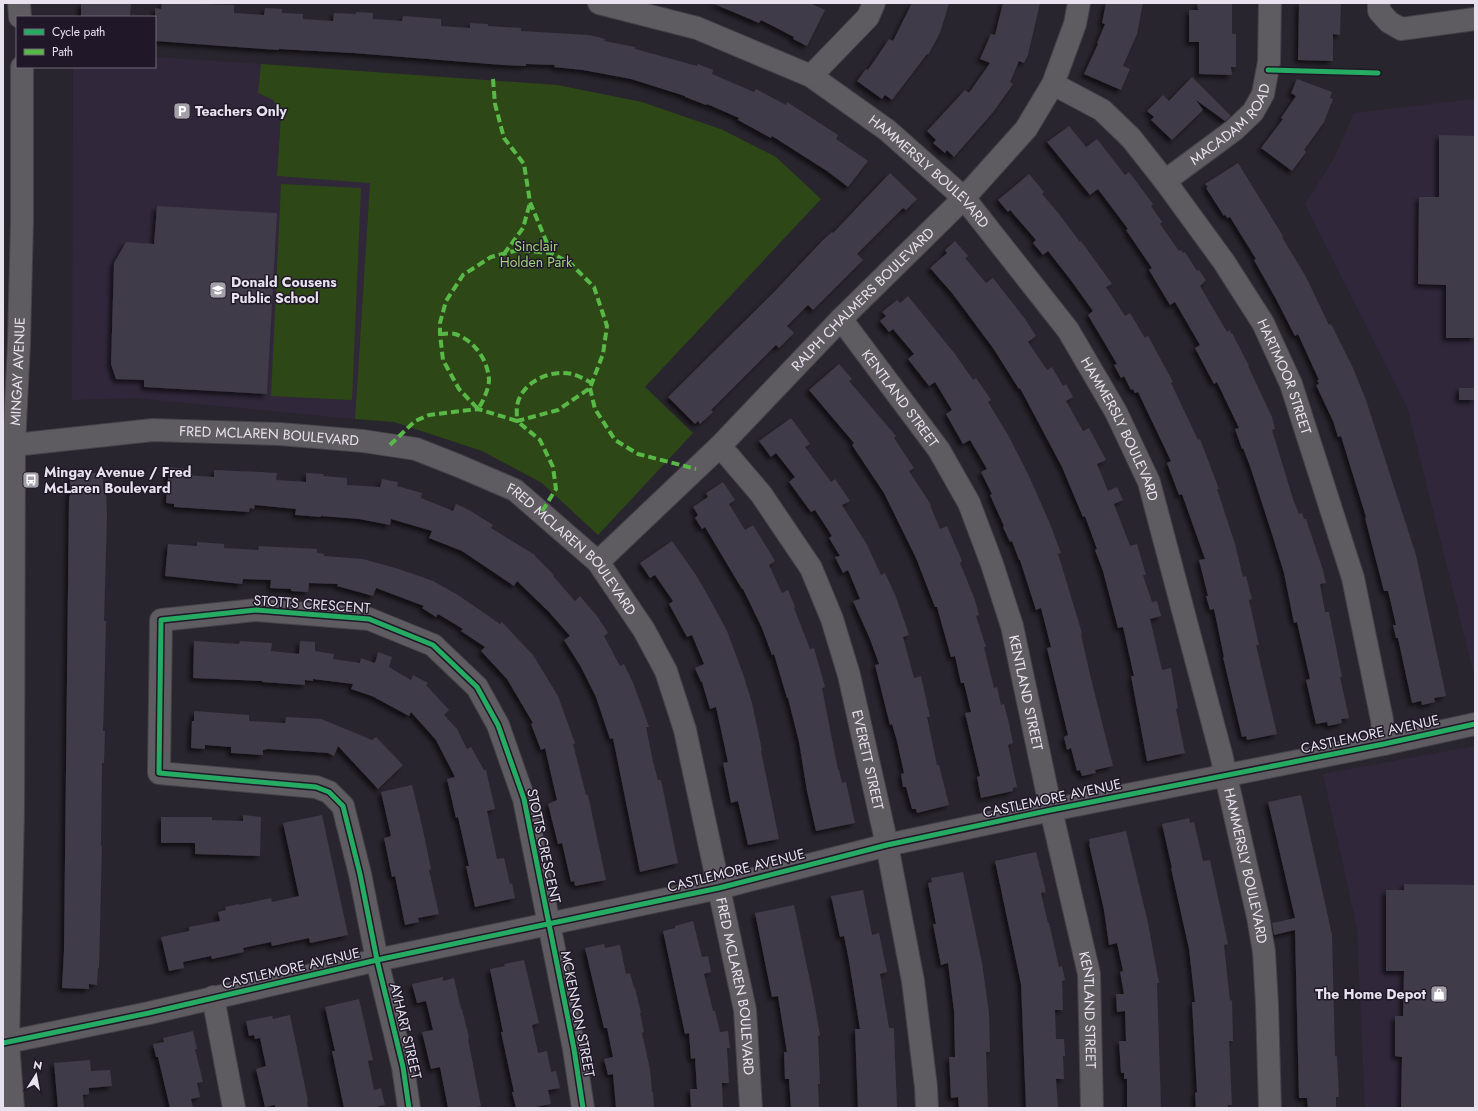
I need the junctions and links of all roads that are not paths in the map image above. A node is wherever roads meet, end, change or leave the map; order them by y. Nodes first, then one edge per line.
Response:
1 (19, 3) edge
2 (599, 3) edge
3 (874, 3) edge
4 (1079, 3) edge
5 (1270, 3) edge
6 (1379, 3) edge
7 (20, 16) edge
8 (1475, 19) edge
9 (22, 68) edge
10 (812, 76) junction
11 (1053, 84) junction
12 (1165, 181) junction
13 (964, 198) junction
14 (841, 319) junction
15 (8, 445) edge
16 (720, 446) junction
17 (598, 562) junction
18 (1475, 724) edge
19 (1384, 744) junction
20 (1226, 775) junction
21 (1051, 810) junction
22 (887, 845) junction
23 (719, 888) junction
24 (548, 925) junction
25 (377, 960) junction
26 (213, 997) junction
27 (6, 1043) edge
28 (13, 1108) edge
29 (234, 1108) edge
30 (409, 1108) edge
31 (583, 1108) edge
32 (751, 1108) edge
33 (927, 1108) edge
34 (1092, 1108) edge
35 (1270, 1108) edge

1 - 7 street
2 - 10 street, HAMMERSLY BOULEVARD
3 - 10 street
4 - 11 street, RALPH CHALMERS BOULEVARD
5 - 12 street, MACADAM ROAD
6 - 8 street
9 - 15 street, MINGAY AVENUE
10 - 13 street, HAMMERSLY BOULEVARD
11 - 12 street, HARTMOOR STREET
11 - 13 street, RALPH CHALMERS BOULEVARD
12 - 19 street, HARTMOOR STREET
13 - 14 street, RALPH CHALMERS BOULEVARD
13 - 20 street, HAMMERSLY BOULEVARD
14 - 16 street, RALPH CHALMERS BOULEVARD
14 - 21 street, KENTLAND STREET
15 - 17 street, FRED MCLAREN BOULEVARD
15 - 27 street, MINGAY AVENUE
16 - 17 street, RALPH CHALMERS BOULEVARD
16 - 22 street, EVERETT STREET
17 - 23 street, FRED MCLAREN BOULEVARD
18 - 19 street, CASTLEMORE AVENUE
19 - 20 street, CASTLEMORE AVENUE
20 - 21 street, CASTLEMORE AVENUE
20 - 35 street, HAMMERSLY BOULEVARD
21 - 22 street, CASTLEMORE AVENUE
21 - 34 street, KENTLAND STREET
22 - 23 street, CASTLEMORE AVENUE
22 - 33 street, EVERETT STREET
23 - 24 street, CASTLEMORE AVENUE
23 - 32 street, FRED MCLAREN BOULEVARD
24 - 25 street, CASTLEMORE AVENUE
24 - 25 street, STOTTS CRESCENT
24 - 31 street, MCKENNON STREET
25 - 26 street, CASTLEMORE AVENUE
25 - 30 street, AYHART STREET
26 - 27 street, CASTLEMORE AVENUE
26 - 29 street
27 - 28 street, MINGAY AVENUE

